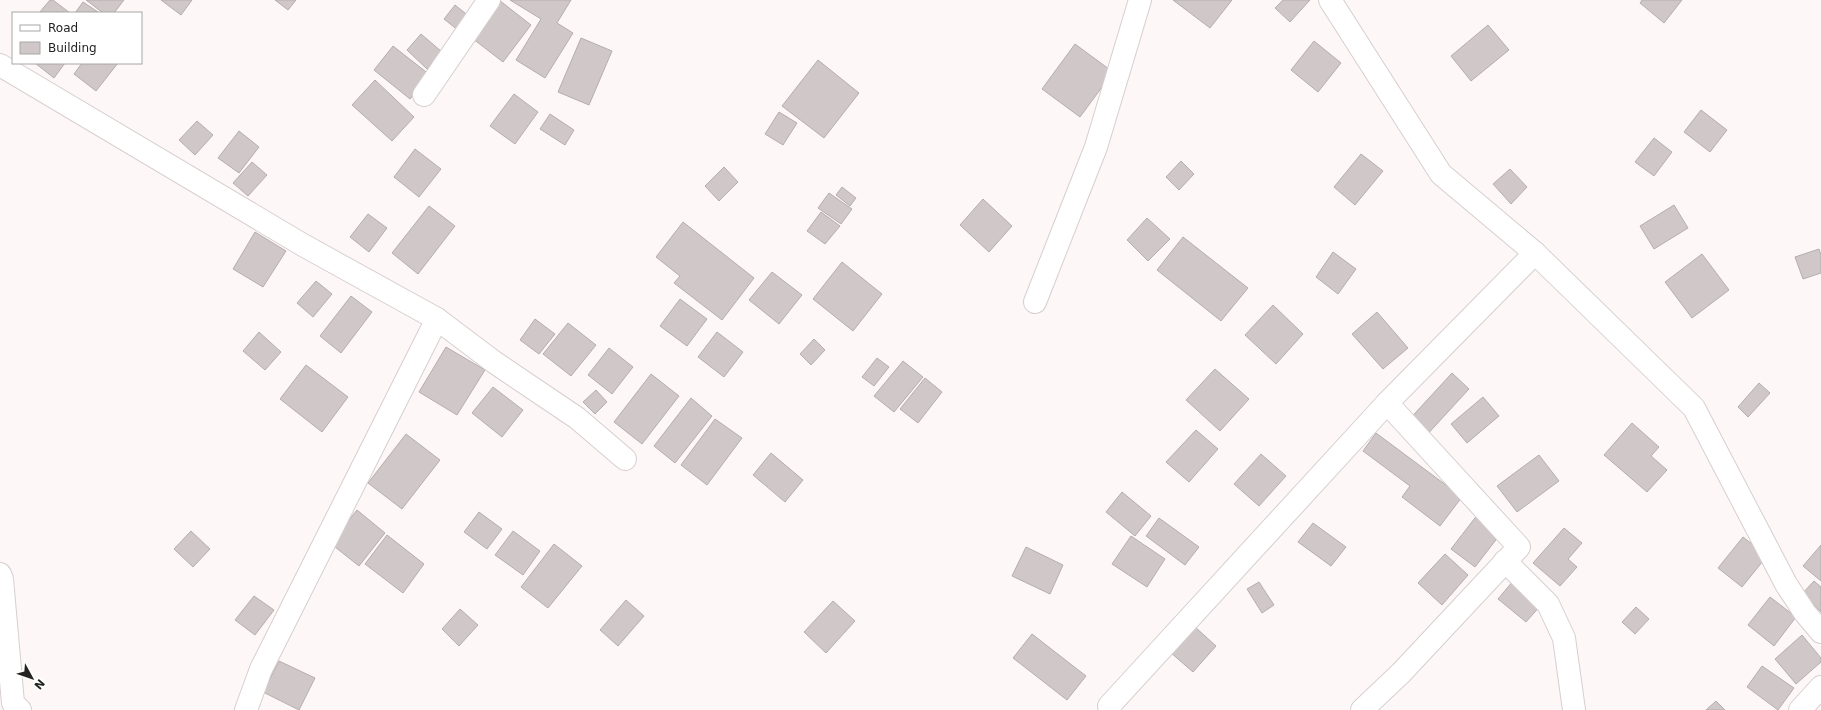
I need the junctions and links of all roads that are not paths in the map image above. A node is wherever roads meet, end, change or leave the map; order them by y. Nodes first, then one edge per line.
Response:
1 (488, 0) edge
2 (1140, 0) edge
3 (1330, 0) edge
4 (0, 65) edge
5 (424, 95) dead end
6 (1534, 253) junction
7 (1035, 302) dead end
8 (437, 319) junction
9 (1386, 402) junction
10 (625, 459) dead end
11 (1505, 561) junction
12 (0, 574) edge
13 (1821, 632) edge
14 (1821, 687) edge
15 (1109, 706) dead end
16 (20, 710) edge
17 (246, 710) edge
18 (1362, 710) edge
19 (1574, 710) edge
20 (1800, 710) edge

1 - 5 street
2 - 7 street
3 - 6 street
4 - 8 street
6 - 9 street
6 - 13 street
8 - 10 street
8 - 17 street
9 - 11 street
9 - 15 street
11 - 18 street
11 - 19 street
12 - 16 street
14 - 20 street

